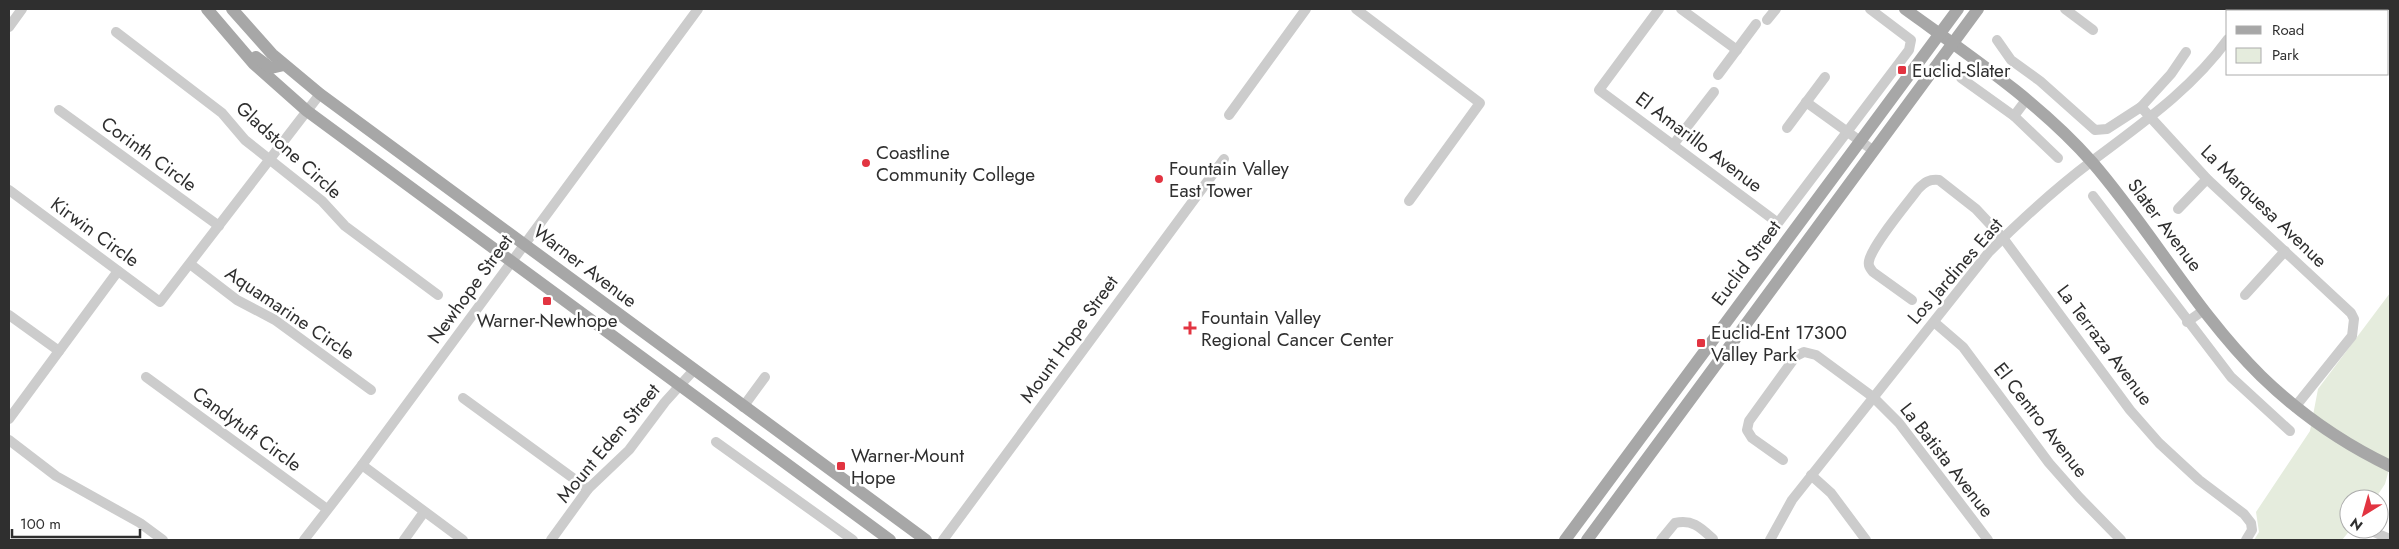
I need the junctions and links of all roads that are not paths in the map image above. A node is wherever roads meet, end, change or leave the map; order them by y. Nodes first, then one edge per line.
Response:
1 (22, 9) edge
2 (207, 9) edge
3 (232, 9) edge
4 (698, 9) edge
5 (1306, 9) edge
6 (1356, 9) edge
7 (1659, 9) edge
8 (1681, 9) edge
9 (1776, 9) edge
10 (1870, 9) edge
11 (1905, 9) edge
12 (1958, 9) edge
13 (1978, 9) edge
14 (2064, 9) edge
15 (1767, 20) dead end
16 (1756, 24) dead end
17 (9, 27) edge
18 (2093, 30) dead end
19 (116, 32) dead end
20 (1940, 34) junction
21 (230, 38) junction
22 (1997, 40) dead end
23 (2226, 41) edge
24 (1953, 44) junction
25 (1737, 50) junction
26 (2186, 52) dead end
27 (284, 65) junction
28 (1718, 75) dead end
29 (1825, 77) dead end
30 (1961, 78) dead end
31 (1714, 92) dead end
32 (320, 94) junction
33 (2026, 100) junction
34 (1806, 102) junction
35 (2141, 106) junction
36 (59, 110) dead end
37 (307, 111) junction
38 (1228, 115) dead end
39 (2014, 116) junction
40 (2150, 118) junction
41 (1787, 128) dead end
42 (1847, 132) junction
43 (1860, 141) junction
44 (1674, 145) junction
45 (1874, 151) junction
46 (1224, 158) dead end
47 (2058, 158) dead end
48 (270, 160) junction
49 (2091, 162) junction
50 (2207, 179) junction
51 (9, 190) edge
52 (2093, 196) dead end
53 (1409, 201) dead end
54 (2178, 209) dead end
55 (219, 226) junction
56 (2003, 238) junction
57 (525, 245) junction
58 (1780, 249) junction
59 (2285, 251) junction
60 (1794, 260) junction
61 (512, 262) junction
62 (190, 264) junction
63 (118, 272) junction
64 (438, 295) dead end
65 (2246, 295) dead end
66 (1912, 300) dead end
67 (2204, 310) junction
68 (9, 314) edge
69 (1934, 322) junction
70 (2188, 322) junction
71 (59, 351) junction
72 (693, 371) junction
73 (146, 377) dead end
74 (765, 377) dead end
75 (679, 386) junction
76 (371, 390) dead end
77 (1872, 397) junction
78 (463, 398) dead end
79 (743, 407) junction
80 (2294, 407) junction
81 (9, 418) edge
82 (2290, 431) dead end
83 (9, 440) edge
84 (716, 442) dead end
85 (1783, 460) dead end
86 (362, 466) junction
87 (2390, 466) edge
88 (1811, 475) junction
89 (588, 489) junction
90 (327, 509) junction
91 (424, 512) junction
92 (1713, 539) edge
93 (163, 540) edge
94 (304, 540) edge
95 (404, 540) edge
96 (463, 540) edge
97 (551, 540) edge
98 (854, 540) edge
99 (890, 540) edge
100 (926, 540) edge
101 (942, 540) edge
102 (1565, 540) edge
103 (1587, 540) edge
104 (1660, 540) edge
105 (1770, 540) edge
106 (1866, 540) edge
107 (1988, 540) edge
108 (2121, 540) edge
109 (2246, 540) edge

1 - 17 street
2 - 21 main road
3 - 27 main road, Warner Avenue
4 - 57 street, Newhope Street
5 - 38 street
6 - 53 street
7 - 44 street, El Amarillo Avenue
8 - 25 street
9 - 15 street
10 - 42 street
11 - 20 main road, Slater Avenue
12 - 20 main road, Euclid Street
13 - 24 main road, Euclid Street
14 - 18 street
16 - 25 street
19 - 48 street, Gladstone Circle
20 - 24 main road, Slater Avenue
20 - 43 main road, Euclid Street
21 - 27 main road
21 - 37 main road
22 - 35 street
23 - 40 street, Los Jardines East
24 - 33 main road, Slater Avenue
24 - 45 main road, Euclid Street
25 - 28 street
26 - 35 street
27 - 32 main road, Warner Avenue
29 - 34 street
30 - 39 street
31 - 44 street
32 - 37 street
32 - 57 main road, Warner Avenue
33 - 39 street
33 - 49 main road, Slater Avenue
34 - 41 street
34 - 42 street
35 - 40 street, La Marquesa Avenue
36 - 55 street, Corinth Circle
37 - 48 street
37 - 61 main road
39 - 47 street
40 - 49 street, Los Jardines East
40 - 50 street, La Marquesa Avenue
42 - 43 street
42 - 44 street, El Amarillo Avenue
43 - 45 street
43 - 58 main road, Euclid Street
45 - 60 main road, Euclid Street
46 - 101 street, Mount Hope Street
48 - 55 street
48 - 64 street, Gladstone Circle
49 - 56 street, Los Jardines East
49 - 67 main road, Slater Avenue
50 - 54 street
50 - 59 street, La Marquesa Avenue
51 - 63 street, Kirwin Circle
52 - 70 street
55 - 62 street
56 - 66 street, La Terraza Avenue
56 - 69 street, Los Jardines East
56 - 109 street, La Terraza Avenue
57 - 61 street, Newhope Street
57 - 72 main road, Warner Avenue
58 - 60 street
58 - 102 main road, Euclid Street
59 - 65 street
59 - 80 street, La Marquesa Avenue
60 - 103 main road, Euclid Street
61 - 75 main road
61 - 86 street, Newhope Street
62 - 63 street, Kirwin Circle
62 - 76 street, Aquamarine Circle
63 - 71 street
67 - 70 street
67 - 80 main road, Slater Avenue
68 - 71 street
69 - 77 street, Los Jardines East
69 - 108 street, El Centro Avenue
70 - 82 street
71 - 81 street
72 - 75 street, Mount Eden Street
72 - 79 main road, Warner Avenue
73 - 90 street, Candytuft Circle
74 - 79 street
75 - 89 street, Mount Eden Street
75 - 99 main road
77 - 85 street, La Batista Avenue
77 - 88 street, Los Jardines East
77 - 107 street, La Batista Avenue
78 - 89 street
79 - 100 main road, Warner Avenue
80 - 87 main road, Slater Avenue
83 - 93 street
84 - 98 street
86 - 90 street, Newhope Street
86 - 91 street
88 - 105 street, Los Jardines East
88 - 106 street
89 - 97 street, Mount Eden Street
90 - 94 street, Newhope Street
91 - 95 street
91 - 96 street
92 - 104 street

